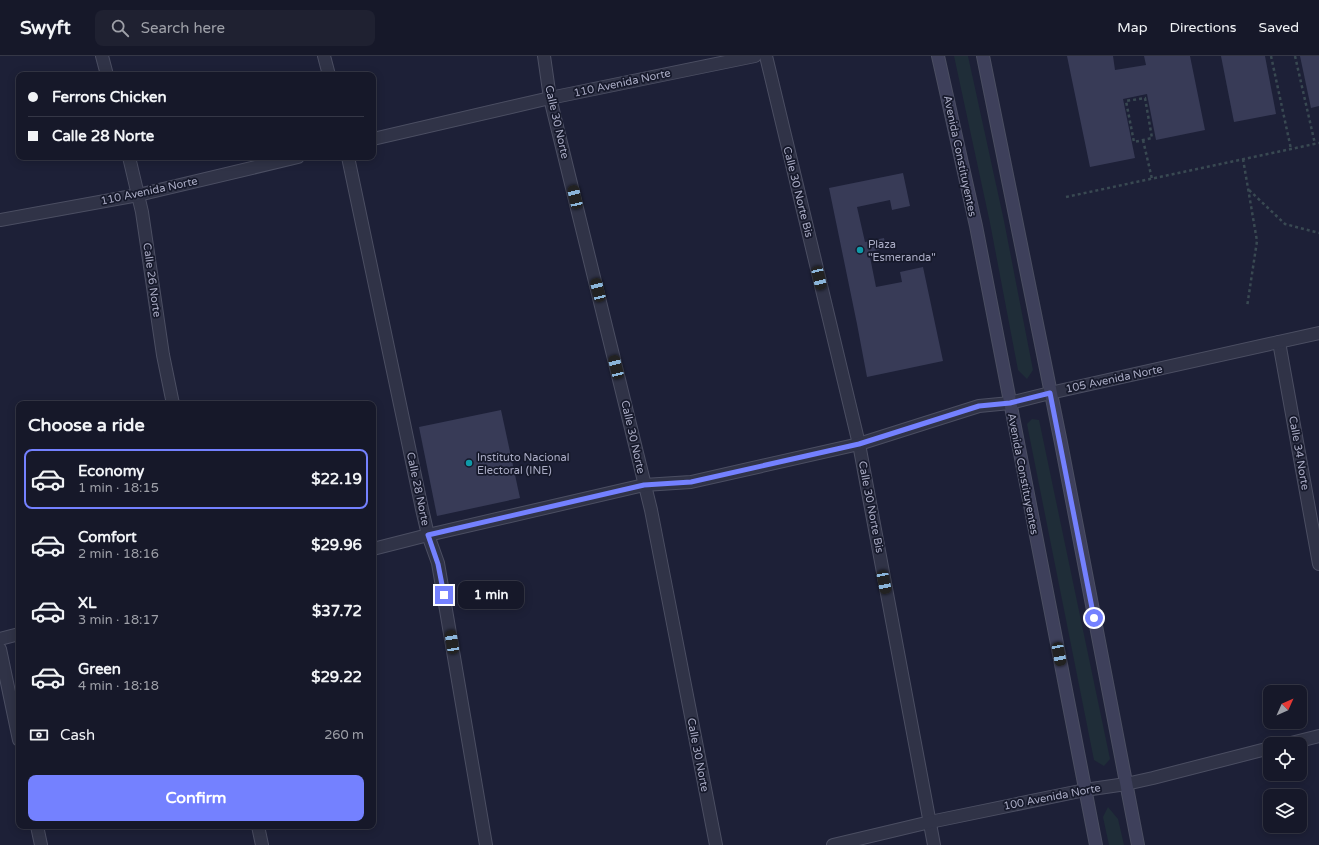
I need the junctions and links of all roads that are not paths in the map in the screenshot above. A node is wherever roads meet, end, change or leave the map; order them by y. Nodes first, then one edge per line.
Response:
1 (102, 56) edge
2 (324, 56) edge
3 (544, 56) edge
4 (755, 56) edge
5 (766, 56) edge
6 (938, 56) edge
7 (983, 56) edge
8 (106, 72) edge
9 (328, 72) edge
10 (550, 98) junction
11 (376, 138) edge
12 (130, 160) edge
13 (285, 160) edge
14 (349, 160) edge
15 (138, 195) junction
16 (0, 220) edge
17 (1319, 333) edge
18 (1279, 342) junction
19 (1050, 393) junction
20 (172, 401) edge
21 (1010, 403) junction
22 (859, 444) junction
23 (644, 485) junction
24 (428, 535) junction
25 (376, 548) edge
26 (1319, 564) edge
27 (16, 635) edge
28 (0, 639) edge
29 (0, 649) edge
30 (16, 726) edge
31 (1319, 736) edge
32 (1307, 739) edge
33 (1263, 750) edge
34 (1126, 784) junction
35 (1085, 790) junction
36 (930, 822) junction
37 (38, 829) edge
38 (259, 829) edge
39 (41, 845) edge
40 (262, 845) edge
41 (486, 845) edge
42 (716, 845) edge
43 (833, 845) edge
44 (934, 845) edge
45 (1096, 845) edge
46 (1138, 845) edge

1 - 8 street
2 - 9 street
3 - 10 street, Calle 30 Norte
4 - 10 street, 110 Avenida Norte
5 - 22 street, Calle 30 Norte Bis
6 - 21 main road, Avenida Constituyentes
7 - 19 main road
10 - 11 street, 110 Avenida Norte
10 - 23 street, Calle 30 Norte
12 - 15 street, Calle 26 Norte
13 - 15 street, 110 Avenida Norte
14 - 24 street, Calle 28 Norte
15 - 16 street, 110 Avenida Norte
15 - 20 street, Calle 26 Norte
17 - 18 street, 105 Avenida Norte
18 - 19 street, 105 Avenida Norte
18 - 26 street, Calle 34 Norte
19 - 21 street, 105 Avenida Norte
19 - 34 main road
21 - 22 street, 105 Avenida Norte
21 - 35 main road, Avenida Constituyentes
22 - 23 street, 105 Avenida Norte
22 - 36 street, Calle 30 Norte Bis
23 - 24 street, 105 Avenida Norte
23 - 42 street, Calle 30 Norte
24 - 25 street, 105 Avenida Norte
24 - 41 street, Calle 28 Norte
27 - 28 street
29 - 30 street
31 - 32 street
33 - 34 street, 100 Avenida Norte
34 - 35 street, 100 Avenida Norte
34 - 46 main road
35 - 36 street, 100 Avenida Norte
35 - 45 main road, Avenida Constituyentes
36 - 43 street, 100 Avenida Norte
36 - 44 street, Calle 30 Norte Bis
37 - 39 street
38 - 40 street

